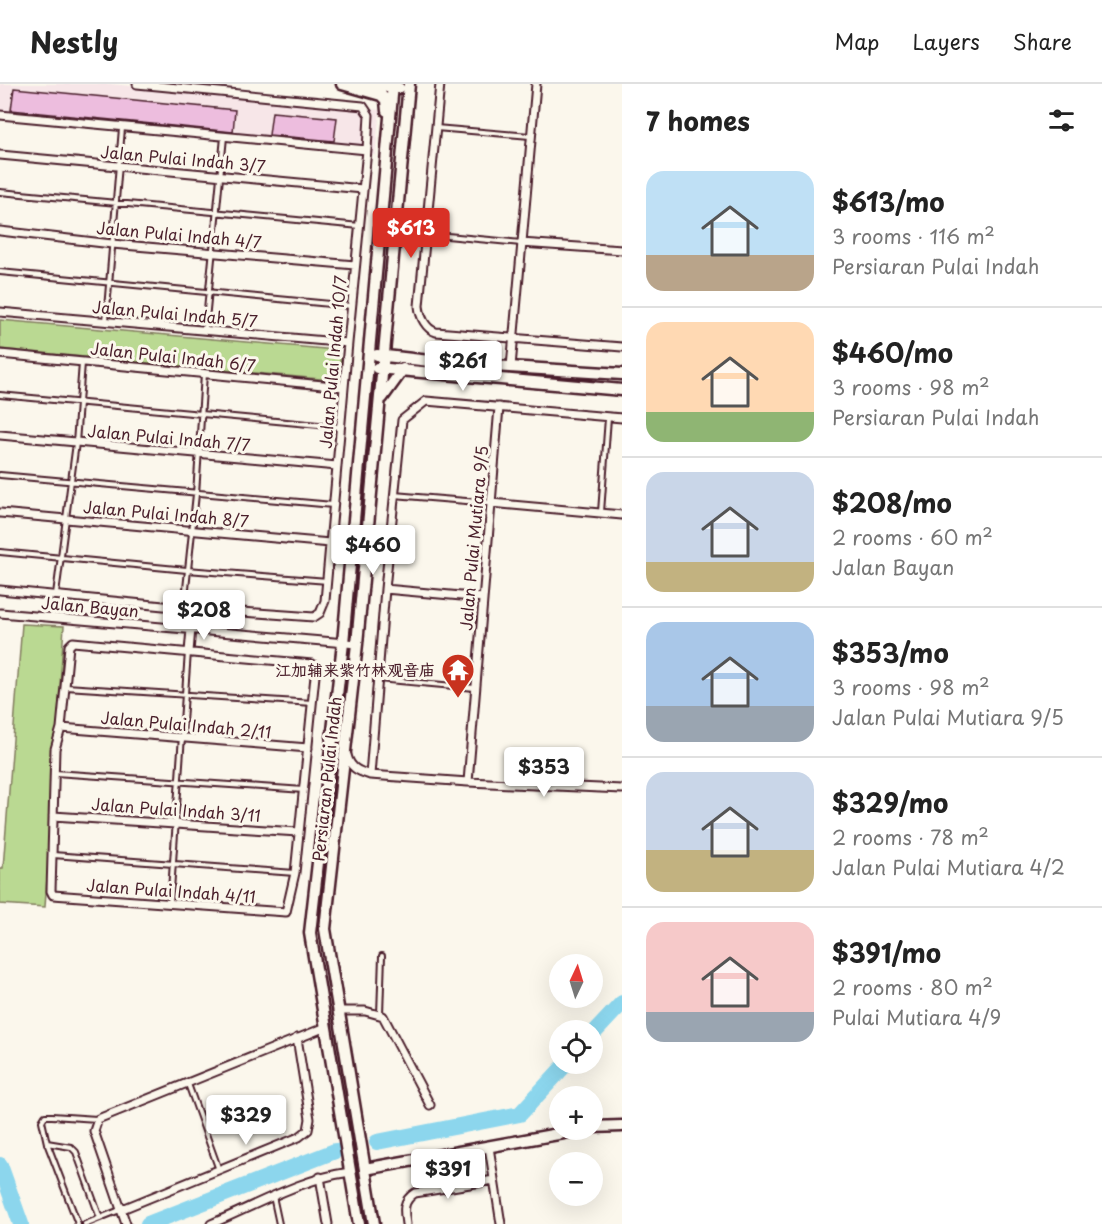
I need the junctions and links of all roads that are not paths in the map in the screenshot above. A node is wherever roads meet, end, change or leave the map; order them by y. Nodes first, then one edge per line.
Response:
1 (137, 84) edge
2 (342, 84) edge
3 (359, 84) edge
4 (440, 84) edge
5 (536, 84) edge
6 (177, 86) edge
7 (393, 86) edge
8 (408, 86) edge
9 (0, 115) edge
10 (122, 128) junction
11 (436, 128) junction
12 (531, 136) junction
13 (224, 137) junction
14 (388, 138) junction
15 (367, 150) junction
16 (0, 155) edge
17 (119, 166) junction
18 (220, 176) junction
19 (363, 189) junction
20 (0, 192) edge
21 (115, 204) junction
22 (218, 213) junction
23 (360, 226) junction
24 (0, 231) edge
25 (425, 234) junction
26 (521, 243) junction
27 (112, 244) junction
28 (622, 250) edge
29 (213, 252) junction
30 (355, 265) junction
31 (0, 272) edge
32 (108, 283) junction
33 (210, 292) junction
34 (351, 306) junction
35 (0, 312) edge
36 (106, 322) junction
37 (205, 330) junction
38 (386, 337) junction
39 (514, 338) junction
40 (348, 343) junction
41 (622, 347) edge
42 (0, 354) edge
43 (369, 354) junction
44 (384, 356) junction
45 (82, 362) junction
46 (403, 364) junction
47 (368, 367) junction
48 (383, 368) junction
49 (511, 368) junction
50 (204, 374) junction
51 (622, 374) edge
52 (344, 387) junction
53 (622, 390) edge
54 (0, 395) edge
55 (380, 401) junction
56 (78, 403) junction
57 (499, 407) junction
58 (202, 414) junction
59 (608, 417) junction
60 (622, 418) edge
61 (340, 427) junction
62 (0, 435) edge
63 (76, 443) junction
64 (199, 454) junction
65 (337, 466) junction
66 (0, 475) edge
67 (71, 482) junction
68 (196, 494) junction
69 (394, 495) junction
70 (491, 503) junction
71 (333, 505) junction
72 (0, 513) edge
73 (601, 513) junction
74 (622, 514) edge
75 (67, 518) junction
76 (192, 531) junction
77 (330, 543) junction
78 (0, 552) edge
79 (61, 557) junction
80 (187, 570) junction
81 (328, 581) junction
82 (384, 589) junction
83 (0, 590) edge
84 (56, 594) junction
85 (483, 598) junction
86 (184, 608) junction
87 (0, 612) edge
88 (191, 629) junction
89 (343, 643) junction
90 (357, 644) junction
91 (189, 652) junction
92 (377, 678) junction
93 (66, 687) junction
94 (475, 688) junction
95 (185, 695) junction
96 (313, 703) junction
97 (62, 728) junction
98 (182, 738) junction
99 (345, 747) junction
100 (308, 748) junction
101 (54, 773) junction
102 (370, 775) junction
103 (179, 782) junction
104 (468, 782) junction
105 (622, 789) edge
106 (304, 790) junction
107 (52, 816) junction
108 (176, 824) junction
109 (298, 832) junction
110 (53, 855) junction
111 (173, 864) junction
112 (295, 873) junction
113 (170, 904) junction
114 (382, 956) dead end
115 (332, 973) junction
116 (339, 1011) junction
117 (380, 1014) junction
118 (326, 1027) junction
119 (297, 1038) junction
120 (349, 1075) junction
121 (187, 1083) junction
122 (430, 1105) dead end
123 (98, 1119) junction
124 (622, 1126) edge
125 (603, 1127) edge
126 (549, 1136) edge
127 (48, 1143) junction
128 (489, 1147) junction
129 (365, 1169) junction
130 (219, 1170) junction
131 (350, 1172) junction
132 (320, 1177) junction
133 (494, 1180) junction
134 (273, 1196) junction
135 (120, 1210) junction
136 (100, 1218) junction
137 (231, 1220) edge
138 (78, 1224) edge
139 (85, 1224) edge
140 (126, 1224) edge
141 (211, 1224) edge
142 (279, 1224) edge
143 (328, 1224) edge
144 (359, 1224) edge
145 (374, 1224) edge
146 (406, 1224) edge
147 (501, 1224) edge

1 - 6 street
2 - 14 main road
3 - 7 main road
4 - 11 street
5 - 12 street
6 - 15 street, Jalan Pulai Indah 10/7
7 - 8 main road
7 - 14 main road, Persiaran Pulai Indah
8 - 38 main road, Persiaran Pulai Indah
9 - 10 street
10 - 13 street
10 - 17 lane
11 - 12 lane
11 - 25 street
12 - 26 street
13 - 15 street
13 - 18 lane
14 - 43 main road, Persiaran Pulai Indah
15 - 19 street, Jalan Pulai Indah 10/7
16 - 17 street, Jalan Pulai Indah 3/7
17 - 18 street, Jalan Pulai Indah 3/7
17 - 21 lane
18 - 19 street, Jalan Pulai Indah 3/7
18 - 22 lane
19 - 23 street, Jalan Pulai Indah 10/7
20 - 21 lane
21 - 22 lane
21 - 27 lane
22 - 23 lane
22 - 29 lane
23 - 30 street, Jalan Pulai Indah 10/7
24 - 27 street, Jalan Pulai Indah 4/7
25 - 26 lane
25 - 39 street
26 - 28 street
26 - 39 street
27 - 29 street, Jalan Pulai Indah 4/7
27 - 32 lane
29 - 30 street, Jalan Pulai Indah 4/7
29 - 33 lane
30 - 34 street, Jalan Pulai Indah 10/7
31 - 32 lane
32 - 33 lane
32 - 36 lane
33 - 34 lane
33 - 37 lane
34 - 40 street, Jalan Pulai Indah 10/7
35 - 36 street, Jalan Pulai Indah 5/7
36 - 37 street, Jalan Pulai Indah 5/7
37 - 40 street, Jalan Pulai Indah 5/7
38 - 44 main road, Persiaran Pulai Indah
38 - 46 main road
39 - 41 street
39 - 49 street
40 - 52 street, Jalan Pulai Indah 10/7
42 - 45 street, Jalan Pulai Indah 6/7
43 - 44 main road
43 - 47 main road, Persiaran Pulai Indah
44 - 46 main road
44 - 48 main road, Persiaran Pulai Indah
45 - 50 street, Jalan Pulai Indah 6/7
45 - 56 lane
46 - 48 main road
46 - 49 main road
46 - 53 main road
46 - 55 main road
47 - 48 main road
47 - 89 main road, Persiaran Pulai Indah
48 - 55 main road, Persiaran Pulai Indah
49 - 51 main road
50 - 52 street, Jalan Pulai Indah 6/7
50 - 58 lane
52 - 61 street, Jalan Pulai Indah 10/7
54 - 56 lane
55 - 90 main road, Persiaran Pulai Indah
56 - 58 lane
56 - 63 lane
57 - 59 street
57 - 69 street
57 - 70 street, Jalan Pulai Mutiara 9/5
58 - 61 lane
58 - 64 lane
59 - 60 street
59 - 73 lane
61 - 65 street, Jalan Pulai Indah 10/7
62 - 63 street, Jalan Pulai Indah 7/7
63 - 64 street, Jalan Pulai Indah 7/7
63 - 67 lane
64 - 65 street, Jalan Pulai Indah 7/7
64 - 68 lane
65 - 71 street, Jalan Pulai Indah 10/7
66 - 67 lane
67 - 68 lane
67 - 75 lane
68 - 71 lane
68 - 76 lane
69 - 70 lane
69 - 82 street
70 - 73 street
70 - 85 street, Jalan Pulai Mutiara 9/5
71 - 77 street, Jalan Pulai Indah 10/7
72 - 75 street, Jalan Pulai Indah 8/7
73 - 74 street
75 - 76 street, Jalan Pulai Indah 8/7
75 - 79 lane
76 - 77 street, Jalan Pulai Indah 8/7
76 - 80 lane
77 - 81 street, Jalan Pulai Indah 10/7
78 - 79 lane
79 - 80 lane
79 - 84 lane
80 - 81 lane
80 - 86 lane
81 - 86 street, Jalan Pulai Indah 10/7
82 - 85 street
82 - 92 street
83 - 84 street
84 - 86 street
85 - 94 street, Jalan Pulai Mutiara 9/5
87 - 88 street, Jalan Bayan
88 - 89 street, Jalan Bayan
88 - 91 street
89 - 90 street, Jalan Bayan
89 - 118 main road, Persiaran Pulai Indah
90 - 99 main road, Persiaran Pulai Indah
91 - 93 street
91 - 95 lane
91 - 96 street
92 - 94 lane
92 - 102 street
93 - 95 lane
93 - 97 street
94 - 104 street, Jalan Pulai Mutiara 9/5
95 - 96 lane
95 - 98 lane
96 - 100 street
97 - 98 street, Jalan Pulai Indah 2/11
97 - 101 street
98 - 100 street, Jalan Pulai Indah 2/11
98 - 103 lane
99 - 102 street
99 - 115 main road, Persiaran Pulai Indah
100 - 106 street
101 - 103 lane
101 - 107 street
102 - 104 street
103 - 106 lane
103 - 108 lane
104 - 105 street
106 - 109 street
107 - 108 street, Jalan Pulai Indah 3/11
107 - 110 street
108 - 109 street, Jalan Pulai Indah 3/11
108 - 111 lane
109 - 112 street
110 - 111 lane
110 - 113 street, Jalan Pulai Indah 4/11
111 - 112 lane
111 - 113 lane
112 - 113 street, Jalan Pulai Indah 4/11
114 - 117 lane
115 - 116 main road, Persiaran Pulai Indah
115 - 118 main road
116 - 117 street
116 - 120 main road, Persiaran Pulai Indah
117 - 122 street
118 - 119 street
118 - 120 main road
118 - 131 main road, Persiaran Pulai Indah
119 - 121 street
119 - 130 street
120 - 129 main road, Persiaran Pulai Indah
121 - 123 street
121 - 130 lane
123 - 127 lane
123 - 135 street
124 - 125 main road
126 - 128 main road
127 - 136 lane
127 - 138 lane
128 - 129 main road
128 - 133 street
129 - 145 main road, Persiaran Pulai Indah
130 - 135 street
131 - 132 street
131 - 144 main road, Persiaran Pulai Indah
132 - 134 street
132 - 143 street
133 - 146 street
133 - 147 street
134 - 137 street
134 - 142 lane
135 - 136 lane
135 - 140 street
136 - 139 lane
137 - 141 street

